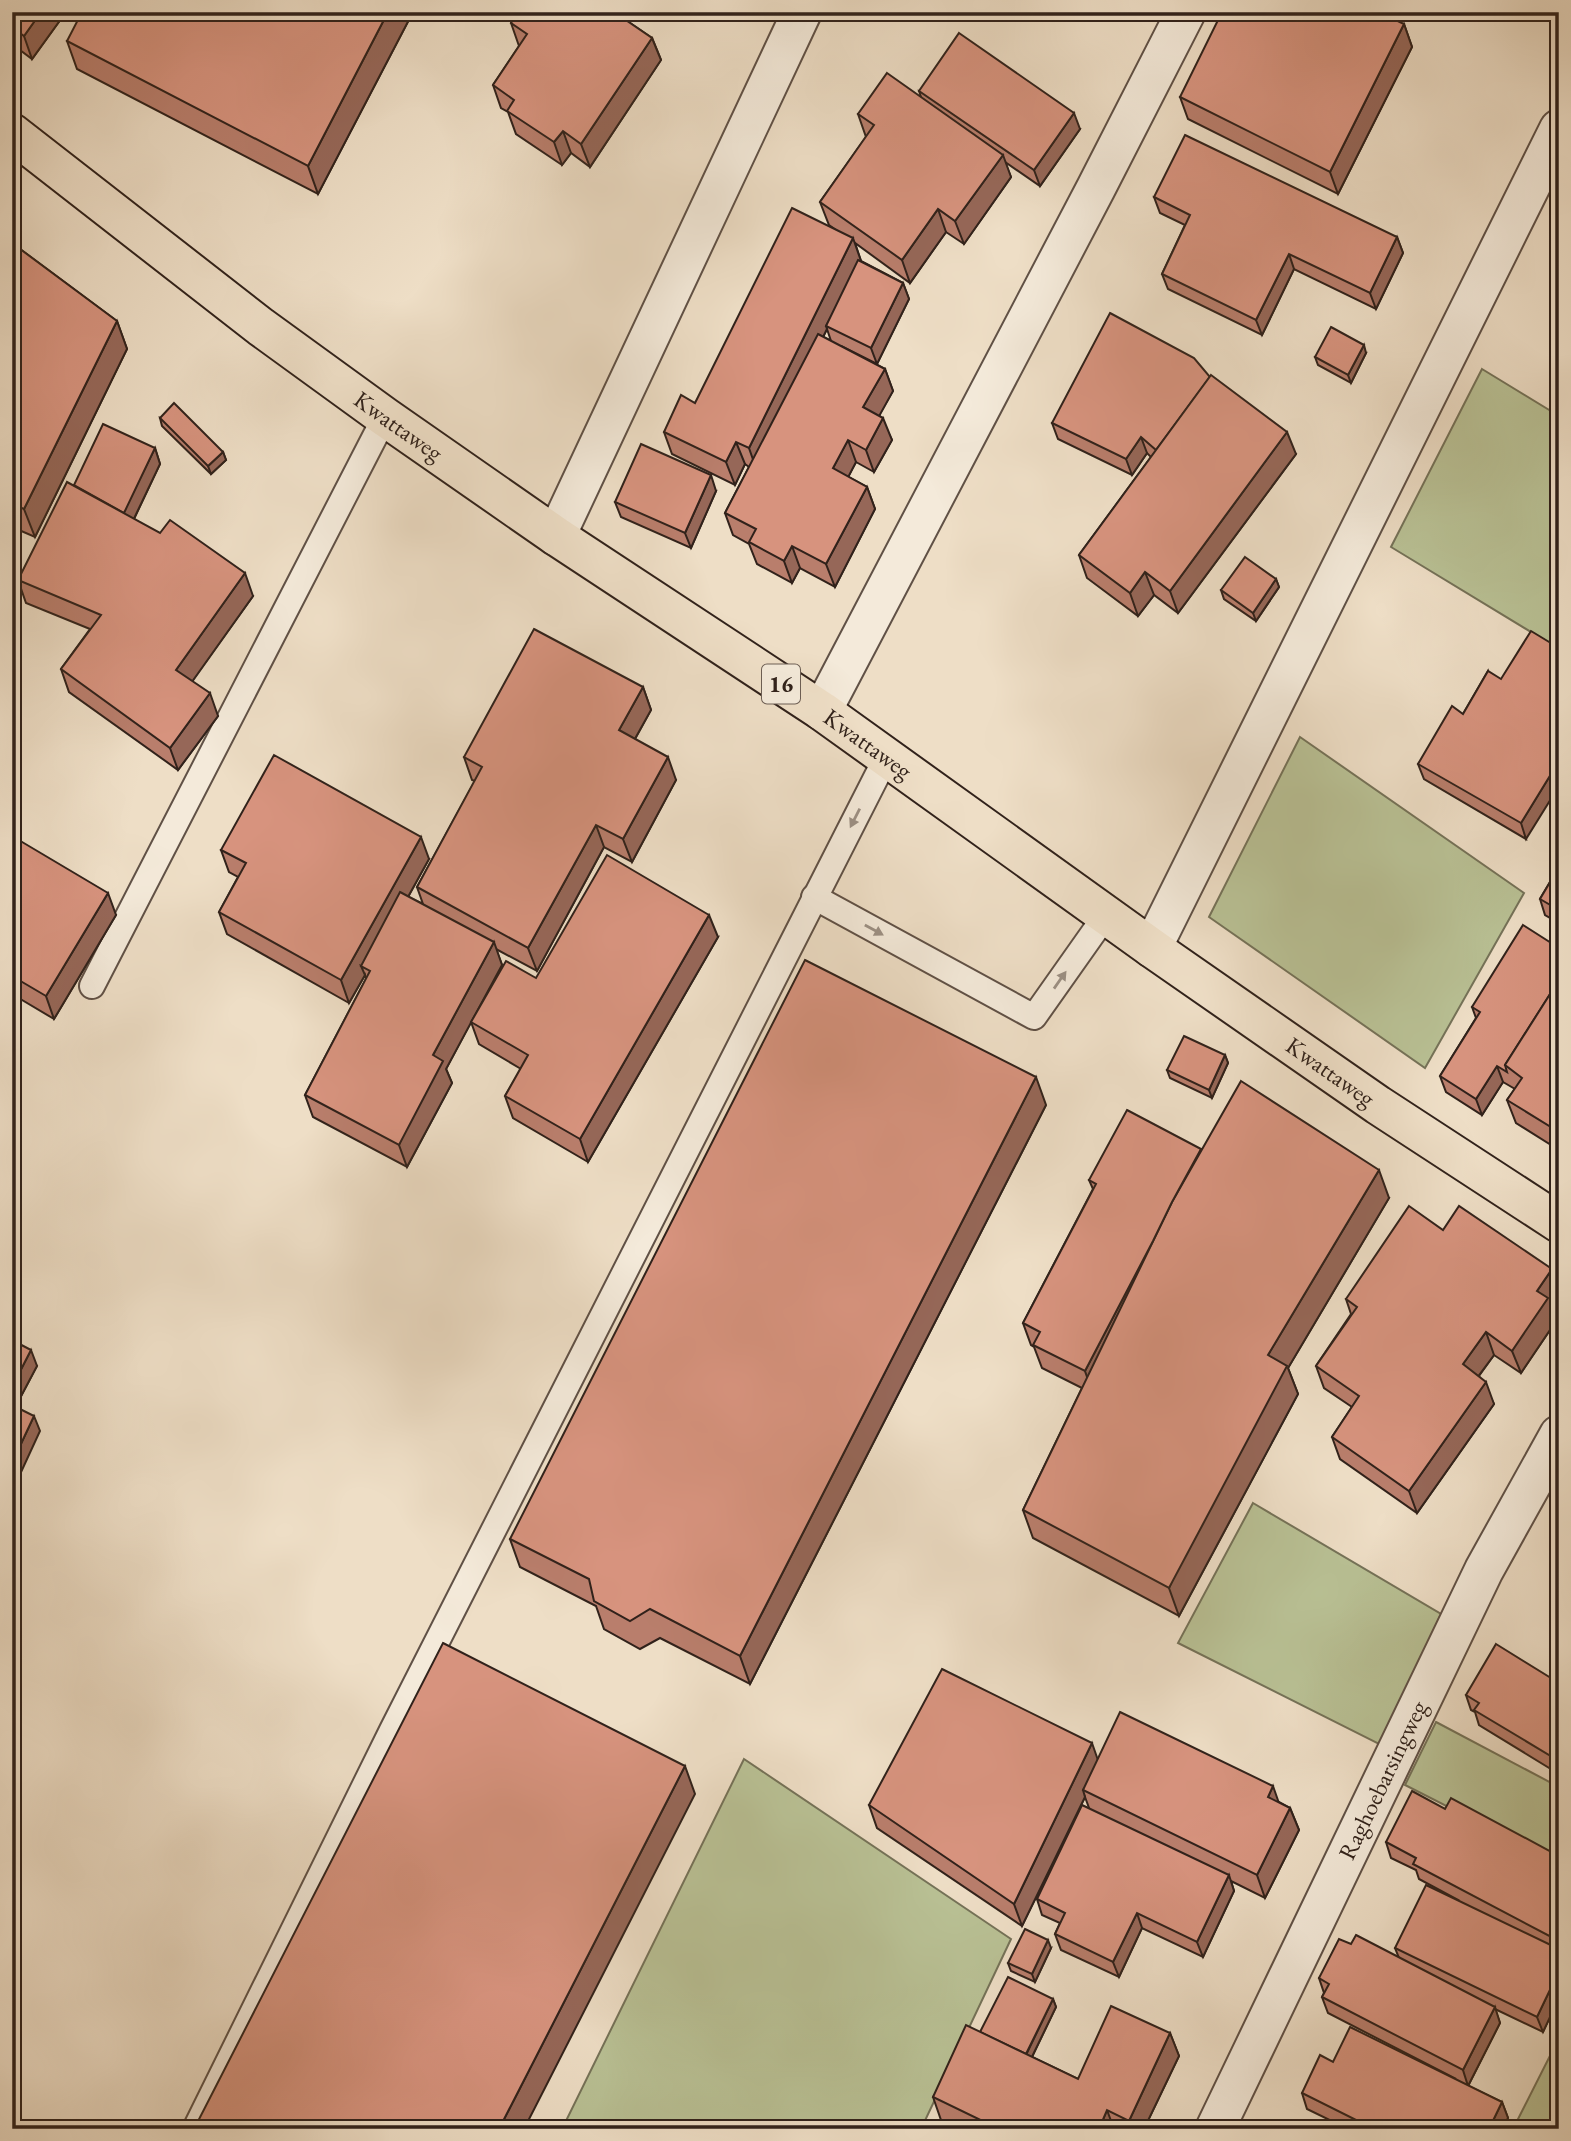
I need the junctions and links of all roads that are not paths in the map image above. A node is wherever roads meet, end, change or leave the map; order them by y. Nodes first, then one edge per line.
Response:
1 (802, 12) edge
2 (1185, 12) edge
3 (1559, 129) edge
4 (12, 134) edge
5 (385, 418) junction
6 (556, 536) junction
7 (822, 711) junction
8 (886, 758) junction
9 (814, 897) junction
10 (1106, 915) junction
11 (1152, 948) junction
12 (92, 986) dead end
13 (1559, 1223) edge
14 (1559, 1435) edge
15 (195, 2129) edge
16 (1215, 2129) edge

1 - 6 street
2 - 7 street
3 - 11 street
4 - 5 main road, Kwattaweg / 16
5 - 6 main road, Kwattaweg / 16
5 - 12 lane
6 - 7 main road, Kwattaweg / 16
7 - 8 main road, Kwattaweg / 16
8 -> 9 lane
8 - 10 main road, Kwattaweg / 16
9 -> 10 lane
9 - 15 lane
10 - 11 main road, Kwattaweg / 16
11 - 13 main road, Kwattaweg / 16
14 - 16 street, Raghoebarsingweg

